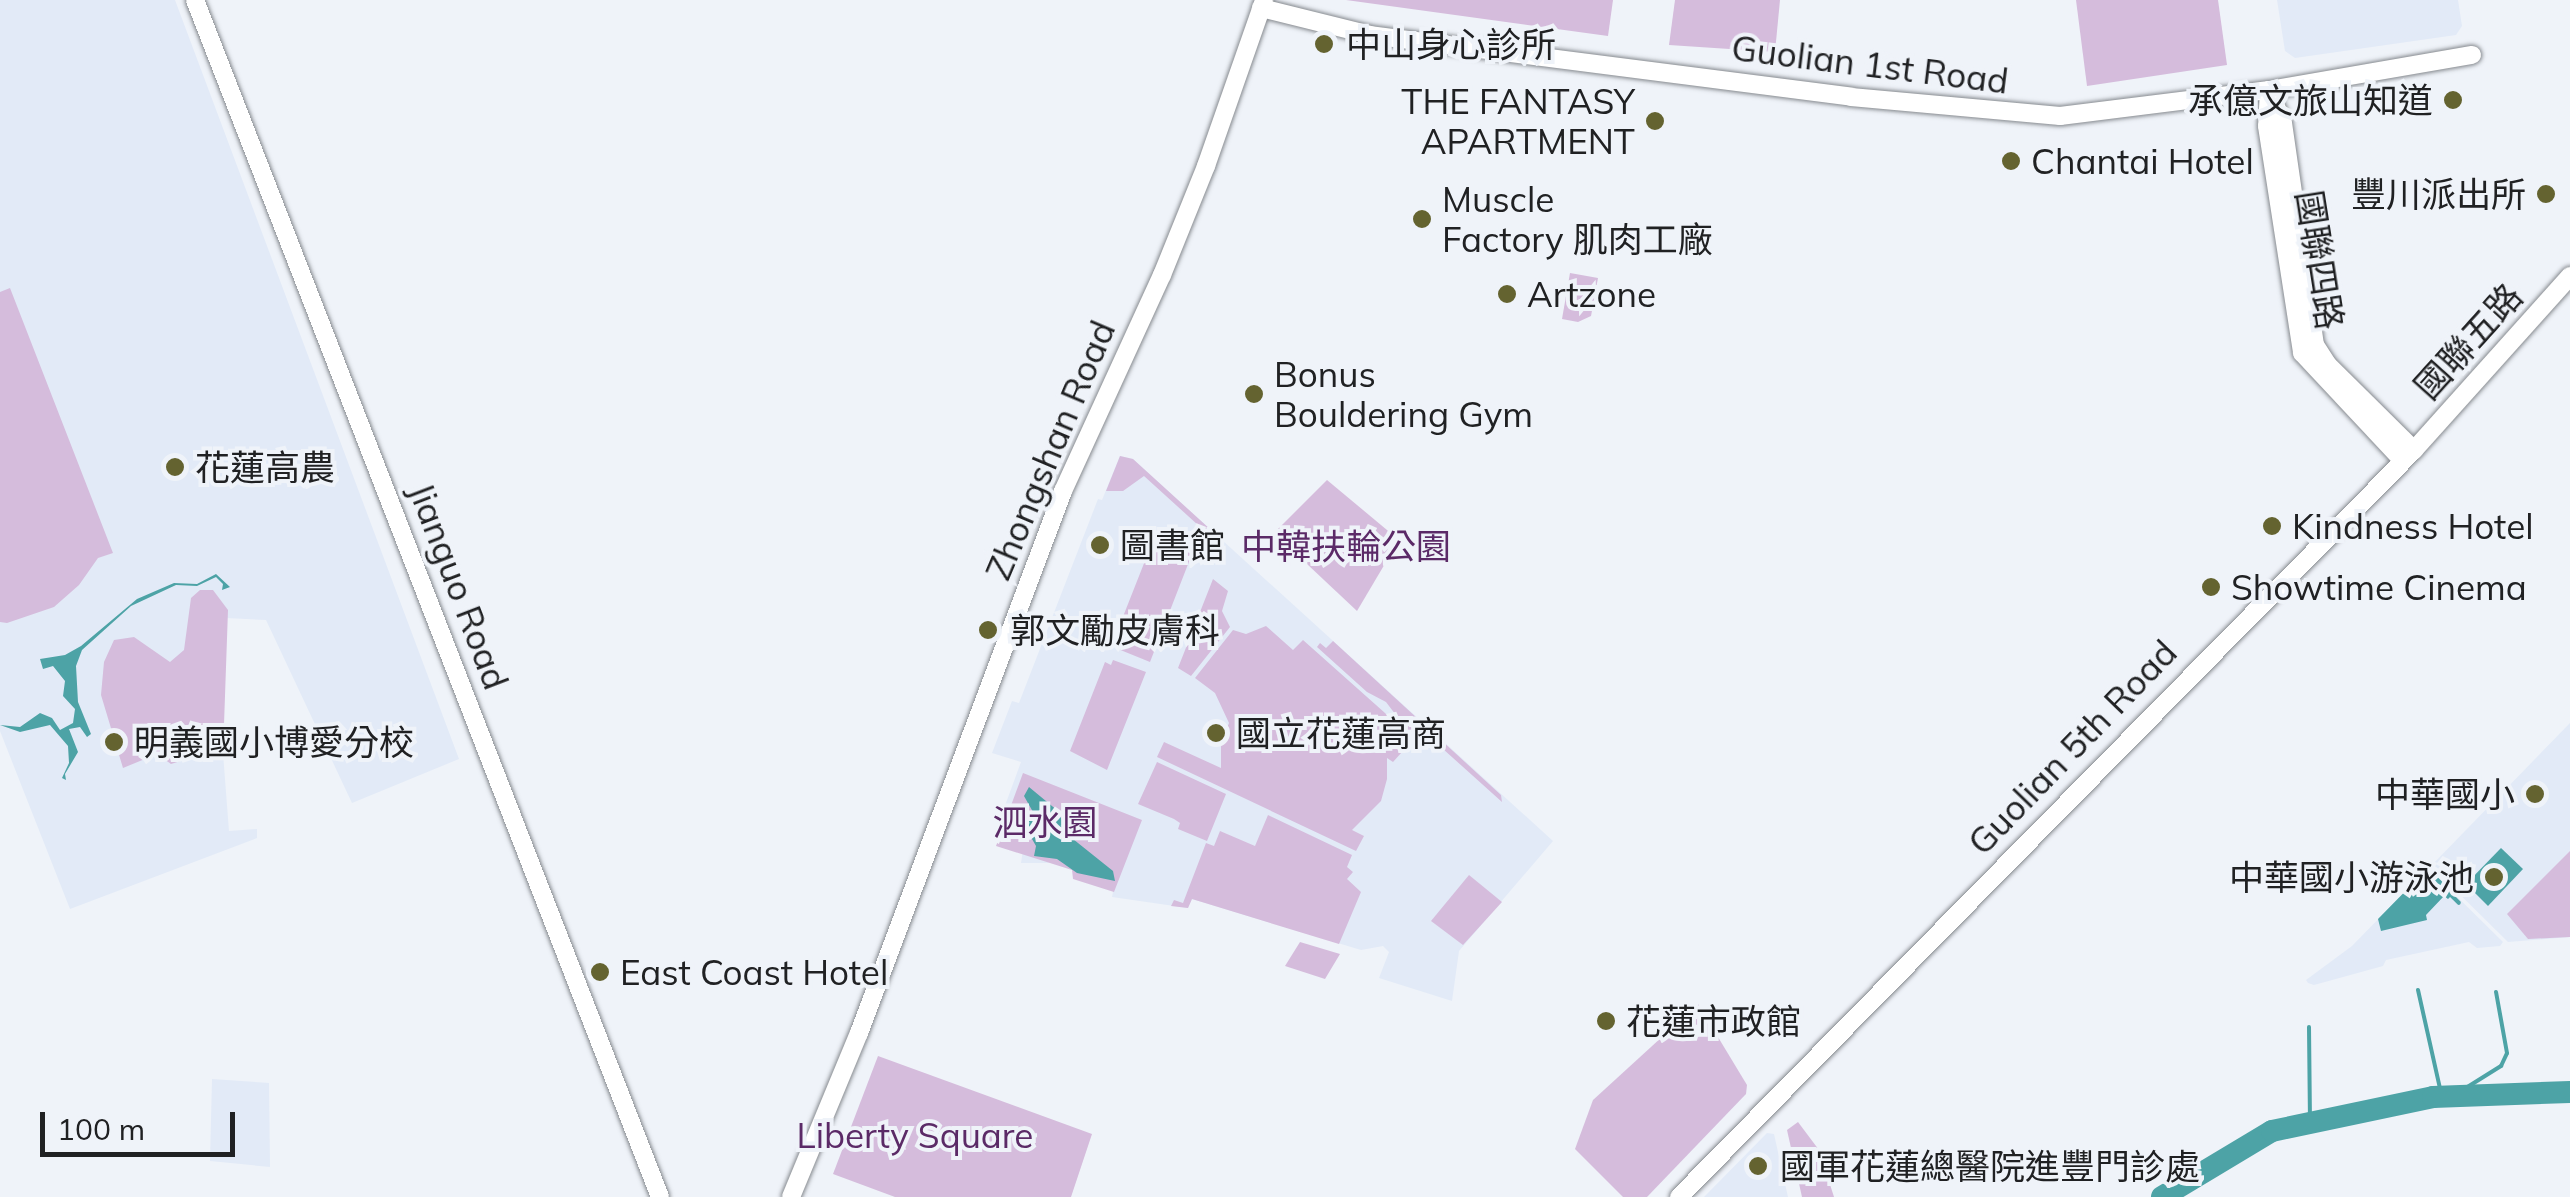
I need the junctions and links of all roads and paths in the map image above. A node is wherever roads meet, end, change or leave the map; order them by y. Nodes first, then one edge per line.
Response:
1 (195, 0) edge
2 (1263, 4) edge
3 (2472, 55) dead end
4 (2268, 90) junction
5 (2570, 276) edge
6 (2408, 455) junction
7 (660, 1197) edge
8 (791, 1197) edge
9 (1679, 1197) edge

1 - 7 street, Jianguo Road
2 - 4 street, Guolian 1st Road
2 - 8 street, Zhongshan Road
3 - 4 street, Guolian 1st Road
4 - 6 street
5 - 6 street, 國聯五路
6 - 9 street, Guolian 5th Road

